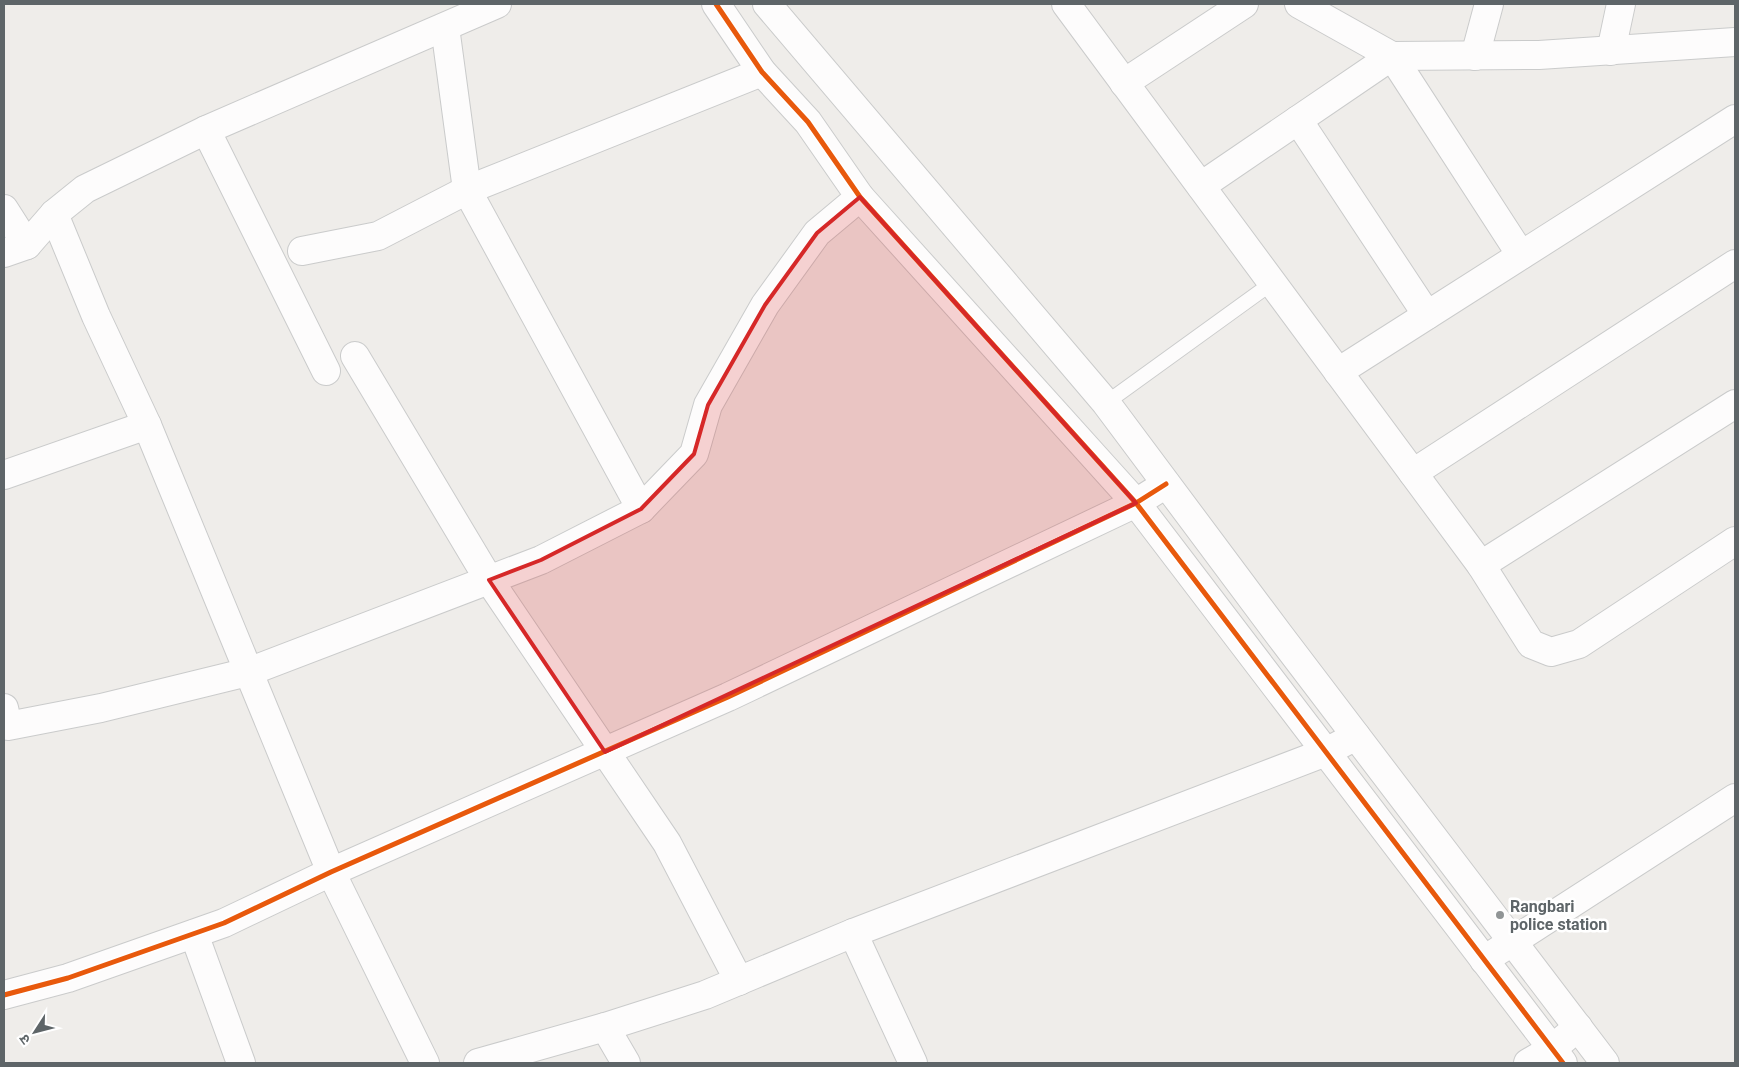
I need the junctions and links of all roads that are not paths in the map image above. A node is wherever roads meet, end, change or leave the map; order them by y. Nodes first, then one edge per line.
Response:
1 (497, 4) edge
2 (716, 4) edge
3 (1066, 4) edge
4 (1244, 4) edge
5 (1299, 4) edge
6 (1489, 4) edge
7 (1622, 4) edge
8 (773, 6) edge
9 (446, 27) junction
10 (1731, 50) edge
11 (1611, 51) junction
12 (1392, 56) junction
13 (1475, 56) junction
14 (762, 72) junction
15 (1124, 82) junction
16 (1735, 119) edge
17 (1298, 120) junction
18 (206, 130) junction
19 (1201, 186) junction
20 (467, 190) junction
21 (860, 197) junction
22 (4, 209) edge
23 (54, 214) junction
24 (16, 249) edge
25 (302, 251) dead end
26 (1521, 255) junction
27 (1735, 264) edge
28 (1272, 283) junction
29 (1427, 315) junction
30 (355, 356) dead end
31 (326, 370) dead end
32 (1338, 372) junction
33 (1106, 403) junction
34 (1735, 404) edge
35 (147, 424) junction
36 (1413, 473) junction
37 (4, 475) edge
38 (1166, 484) junction
39 (1136, 503) junction
40 (641, 509) junction
41 (1735, 541) edge
42 (1481, 565) junction
43 (489, 580) junction
44 (248, 672) junction
45 (4, 708) edge
46 (1356, 736) junction
47 (605, 752) junction
48 (1326, 752) junction
49 (1734, 801) edge
50 (331, 872) junction
51 (853, 933) junction
52 (194, 934) junction
53 (1513, 941) junction
54 (1484, 960) junction
55 (739, 981) junction
56 (4, 995) edge
57 (605, 1027) junction
58 (1578, 1027) junction
59 (1557, 1056) edge
60 (241, 1063) edge
61 (425, 1063) edge
62 (478, 1063) edge
63 (626, 1063) edge
64 (913, 1063) edge
65 (1528, 1063) edge
66 (1606, 1063) edge

1 - 9 street
2 - 14 street
3 - 15 street
4 - 15 street
5 - 12 street
6 - 13 street
7 - 11 street
8 - 33 street
9 - 18 street
9 - 20 street
10 - 11 street
11 - 13 street
12 - 13 street
12 - 17 street
12 - 26 street
14 - 20 street
14 - 21 street
15 - 19 street
16 - 26 street
17 - 19 street
17 - 29 street
18 - 23 street
18 - 31 street
19 - 28 street
20 - 25 street
20 - 40 street
21 - 39 street
21 - 40 street
22 - 24 street
23 - 24 street
23 - 35 street
26 - 29 street
27 - 36 street
28 - 32 street
28 - 33 lane
29 - 32 street
30 - 43 street
32 - 36 street
33 - 38 street
34 - 42 street
35 - 37 street
35 - 44 street
36 - 42 street
38 - 39 street
38 - 46 street
39 - 47 street
39 - 48 street
40 - 43 street
41 - 42 street
43 - 44 street
43 - 47 street
44 - 45 street
44 - 50 street
46 - 48 street
46 - 53 street
47 - 50 street
47 - 55 street
48 - 51 street
48 - 54 street
49 - 53 street
50 - 52 street
50 - 61 street
51 - 55 street
51 - 64 street
52 - 56 street
52 - 60 street
53 - 54 street
53 - 58 street
54 - 59 street
55 - 57 street
57 - 62 street
57 - 63 street
58 - 59 street
58 - 66 street
59 - 65 street

